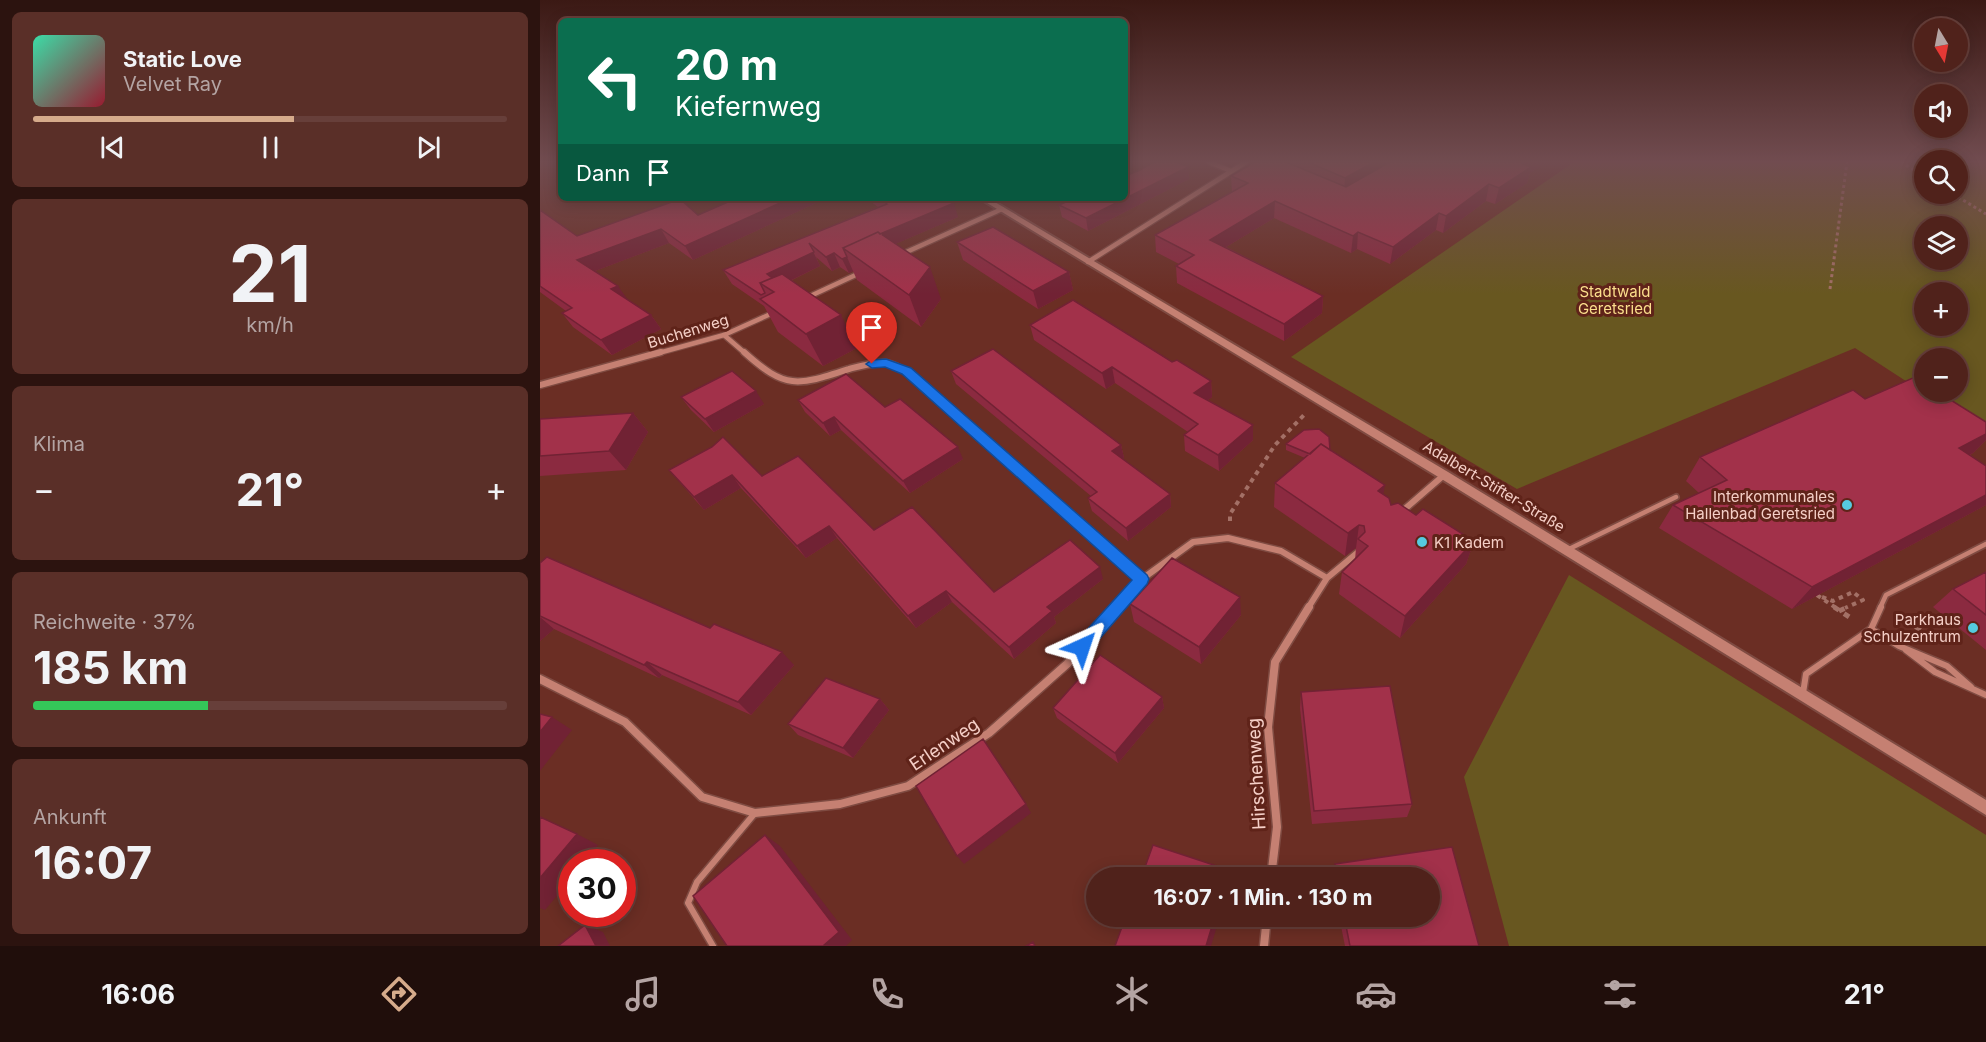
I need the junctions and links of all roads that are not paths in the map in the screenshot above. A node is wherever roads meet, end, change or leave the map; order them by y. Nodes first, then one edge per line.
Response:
1 (997, 206) edge
2 (1176, 206) edge
3 (1002, 209) junction
4 (895, 257) edge
5 (1088, 262) junction
6 (874, 267) edge
7 (799, 301) edge
8 (777, 311) edge
9 (724, 335) junction
10 (540, 385) edge
11 (1444, 475) junction
12 (1676, 497) dead end
13 (1396, 517) edge
14 (1986, 544) edge
15 (1567, 550) junction
16 (1357, 553) edge
17 (1327, 578) junction
18 (1142, 579) junction
19 (1871, 629) junction
20 (1904, 648) junction
21 (540, 679) edge
22 (1971, 687) junction
23 (1803, 695) junction
24 (1986, 695) edge
25 (1986, 808) edge
26 (755, 813) junction
27 (1272, 867) edge
28 (1266, 927) edge
29 (713, 946) edge
30 (1264, 946) edge

1 - 3 street, Adalbert-Stifter-Straße
2 - 5 street
3 - 4 street
3 - 5 street, Adalbert-Stifter-Straße
5 - 11 street, Adalbert-Stifter-Straße
6 - 7 street
8 - 9 street, Buchenweg
9 - 10 street, Buchenweg
9 - 18 street
11 - 13 street
11 - 15 street, Adalbert-Stifter-Straße
12 - 15 lane
14 - 19 lane
15 - 23 street, Adalbert-Stifter-Straße
16 - 17 street, Hirschenweg
17 - 18 street, Erlenweg
17 - 27 street, Hirschenweg
18 - 26 street, Erlenweg
19 - 20 lane
19 - 23 lane
20 - 22 lane
20 - 22 lane
21 - 26 street, Erlenweg
22 - 24 lane
23 - 25 street, Adalbert-Stifter-Straße
26 - 29 lane
28 - 30 street

